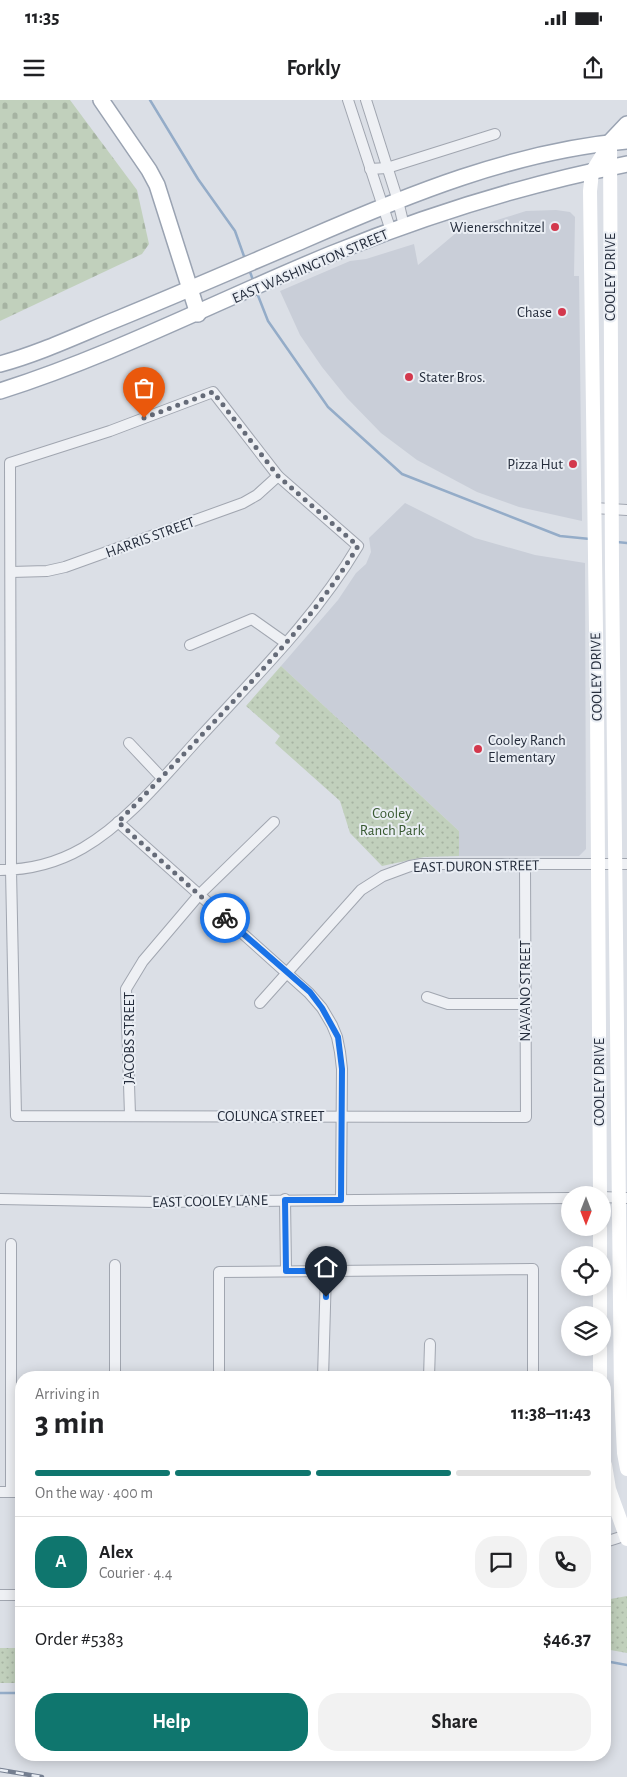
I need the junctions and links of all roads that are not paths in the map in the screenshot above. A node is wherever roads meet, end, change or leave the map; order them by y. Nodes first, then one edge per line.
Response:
1 (101, 100) edge
2 (348, 100) edge
3 (366, 100) edge
4 (627, 124) edge
5 (495, 134) dead end
6 (627, 141) edge
7 (610, 142) junction
8 (627, 164) edge
9 (610, 167) junction
10 (387, 168) junction
11 (370, 169) junction
12 (592, 172) junction
13 (398, 200) junction
14 (382, 206) junction
15 (398, 228) junction
16 (189, 289) junction
17 (198, 314) junction
18 (592, 340) junction
19 (610, 340) junction
20 (0, 364) edge
21 (0, 391) edge
22 (594, 432) junction
23 (611, 432) junction
24 (278, 476) junction
25 (594, 508) junction
26 (612, 509) junction
27 (627, 510) edge
28 (12, 572) junction
29 (596, 593) junction
30 (612, 593) junction
31 (286, 643) junction
32 (190, 645) dead end
33 (128, 744) dead end
34 (162, 778) junction
35 (118, 822) junction
36 (274, 822) dead end
37 (525, 864) junction
38 (622, 864) edge
39 (598, 865) junction
40 (0, 870) edge
41 (11, 870) junction
42 (199, 895) junction
43 (287, 972) junction
44 (427, 997) dead end
45 (260, 1003) dead end
46 (526, 1004) junction
47 (130, 1115) junction
48 (342, 1116) junction
49 (526, 1117) joint
50 (600, 1186) edge
51 (561, 1198) edge
52 (623, 1198) edge
53 (0, 1199) edge
54 (285, 1200) junction
55 (341, 1200) junction
56 (11, 1244) dead end
57 (115, 1265) dead end
58 (286, 1271) junction
59 (326, 1271) junction
60 (430, 1344) dead end
61 (600, 1356) edge
62 (115, 1371) edge
63 (219, 1371) edge
64 (323, 1371) edge
65 (429, 1371) edge
66 (533, 1371) edge
67 (600, 1371) edge
68 (15, 1442) edge
69 (627, 1469) edge
70 (0, 1492) edge
71 (15, 1492) edge
72 (611, 1495) edge
73 (626, 1536) edge
74 (611, 1540) edge
75 (0, 1595) edge
76 (15, 1595) edge

1 - 16 main road
2 - 11 street
3 - 10 street
4 - 7 main road
5 - 10 street
6 - 7 main road, EAST WASHINGTON STREET
7 - 9 street, COOLEY DRIVE
7 - 12 street
7 - 13 main road, EAST WASHINGTON STREET
8 - 9 main road, EAST WASHINGTON STREET
9 - 12 main road, EAST WASHINGTON STREET
9 - 19 street, COOLEY DRIVE
10 - 11 street
10 - 13 street
11 - 14 street
12 - 15 main road, EAST WASHINGTON STREET
12 - 18 street, COOLEY DRIVE
13 - 14 main road, EAST WASHINGTON STREET
13 - 15 street
14 - 15 street
14 - 16 main road, EAST WASHINGTON STREET
15 - 17 main road, EAST WASHINGTON STREET
16 - 17 main road
16 - 20 main road, EAST WASHINGTON STREET
17 - 21 main road, EAST WASHINGTON STREET
18 - 19 street
18 - 22 street, COOLEY DRIVE
19 - 23 street, COOLEY DRIVE
22 - 23 street
22 - 25 street, COOLEY DRIVE
23 - 26 street, COOLEY DRIVE
24 - 28 street, HARRIS STREET
24 - 28 street
24 - 31 street
25 - 26 street
25 - 29 street, COOLEY DRIVE
26 - 27 street
26 - 30 street, COOLEY DRIVE
28 - 41 street
29 - 30 street
29 - 39 street, COOLEY DRIVE
30 - 38 street, COOLEY DRIVE
31 - 32 street
31 - 34 street
33 - 34 street
34 - 35 street
35 - 41 street
35 - 42 street
36 - 42 street, JACOBS STREET
37 - 39 street, EAST DURON STREET
37 - 43 street, EAST DURON STREET
37 - 46 street, NAVANO STREET
38 - 39 street, EAST DURON STREET
38 - 52 street, COOLEY DRIVE
39 - 50 street, COOLEY DRIVE
40 - 41 street
41 - 47 street, COLUNGA STREET
42 - 43 street
42 - 47 street, JACOBS STREET
43 - 45 street, EAST DURON STREET
43 - 48 street
44 - 46 street
46 - 49 street, NAVANO STREET
47 - 48 street, COLUNGA STREET
48 - 49 street, COLUNGA STREET
48 - 55 street
51 - 55 street, EAST COOLEY LANE
52 - 69 street, COOLEY DRIVE
53 - 54 street, EAST COOLEY LANE
54 - 55 street, EAST COOLEY LANE
54 - 58 street
56 - 68 street
57 - 62 street
58 - 59 street
58 - 63 street
59 - 64 street
59 - 66 street
60 - 65 street
61 - 67 street
70 - 71 street
72 - 73 street
73 - 74 street
75 - 76 street

